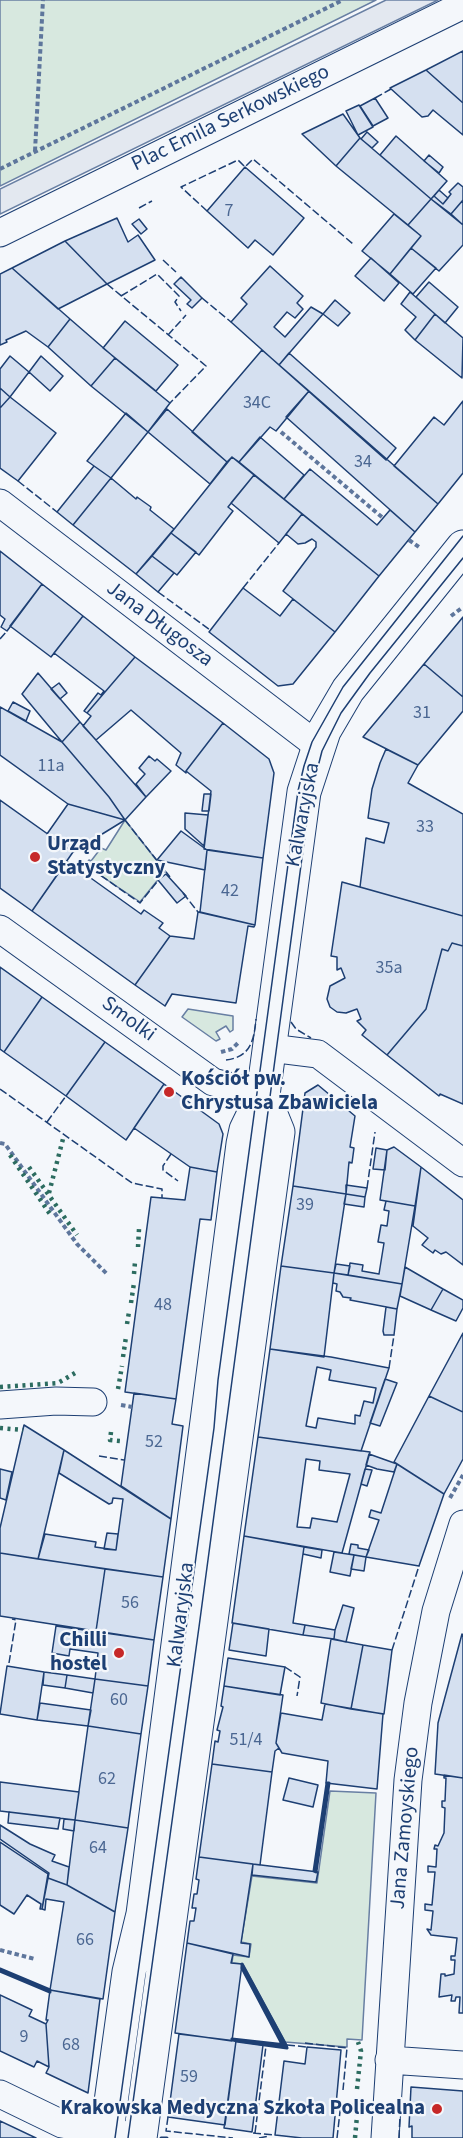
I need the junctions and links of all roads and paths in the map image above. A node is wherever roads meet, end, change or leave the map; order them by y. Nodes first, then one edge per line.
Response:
1 (43, 0) edge
2 (343, 0) edge
3 (463, 5) edge
4 (35, 152) junction
5 (0, 169) edge
6 (0, 233) edge
7 (281, 432) dead end
8 (0, 503) edge
9 (383, 519) dead end
10 (409, 540) dead end
11 (418, 548) dead end
12 (458, 562) edge
13 (463, 607) edge
14 (451, 616) dead end
15 (318, 746) junction
16 (0, 929) edge
17 (270, 1048) junction
18 (263, 1095) junction
19 (0, 1143) edge
20 (463, 1163) edge
21 (108, 1275) dead end
22 (106, 1404) joint
23 (0, 1405) edge
24 (132, 1407) dead end
25 (463, 1524) edge
26 (0, 1950) edge
27 (35, 1959) dead end
28 (389, 2060) junction
29 (463, 2065) edge
30 (0, 2094) edge
31 (107, 2135) edge
32 (140, 2137) edge
33 (385, 2138) edge

1 - 4 path
2 - 4 path
3 - 6 street, Plac Emila Serkowskiego
4 - 5 path
7 - 9 path
8 - 15 street, Jana Długosza
10 - 11 path
12 - 15 street, Kalwaryjska
13 - 14 path
15 - 17 street, Kalwaryjska
16 - 18 street, Smolki
17 - 18 street, Kalwaryjska
17 - 20 street
18 - 31 street, Kalwaryjska
18 - 32 street, Kalwaryjska
19 - 21 path
22 - 23 street
22 - 24 path
25 - 28 street, Jana Zamoyskiego
26 - 27 path
28 - 29 street
28 - 33 street, Jana Zamoyskiego
30 - 31 street
31 - 32 street

